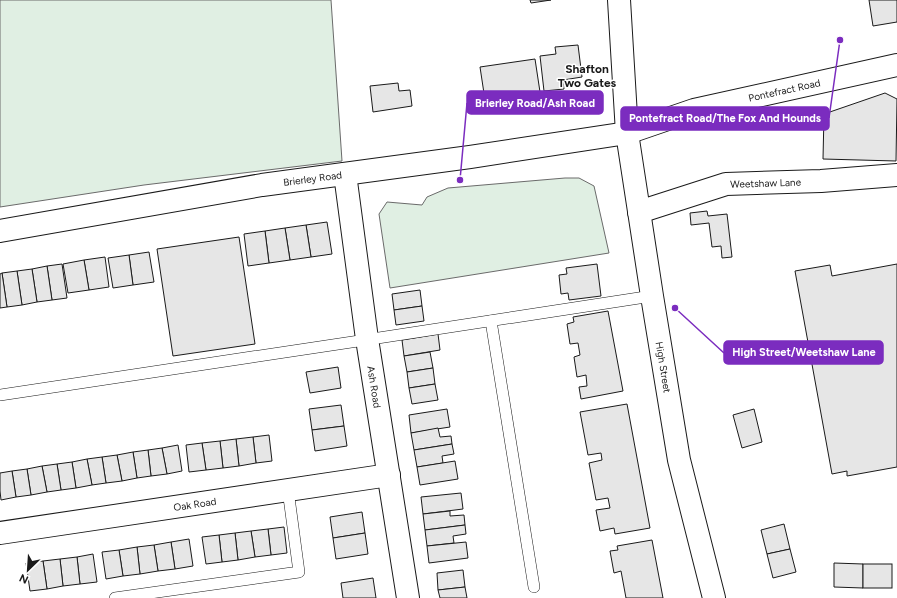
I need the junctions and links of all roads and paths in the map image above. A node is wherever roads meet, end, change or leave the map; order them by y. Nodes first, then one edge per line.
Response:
1 (619, 0) edge
2 (897, 65) edge
3 (627, 133) junction
4 (345, 174) junction
5 (897, 175) edge
6 (639, 212) junction
7 (0, 230) edge
8 (652, 296) junction
9 (491, 321) junction
10 (367, 339) junction
11 (0, 395) edge
12 (389, 475) junction
13 (288, 490) junction
14 (0, 533) edge
15 (534, 587) dead end
16 (115, 598) edge
17 (408, 598) edge
18 (714, 598) edge

1 - 3 street, High Street
2 - 3 street, Pontefract Road
3 - 4 street, Brierley Road
3 - 6 street, High Street
4 - 7 street, Brierley Road
4 - 10 street, Ash Road
5 - 6 street, Weetshaw Lane
6 - 8 street, High Street
8 - 9 lane
8 - 18 street, High Street
9 - 10 lane
9 - 15 lane
10 - 11 lane
10 - 12 street, Ash Road
12 - 13 street, Oak Road
12 - 17 street, Ash Road
13 - 14 street, Oak Road
13 - 16 lane

